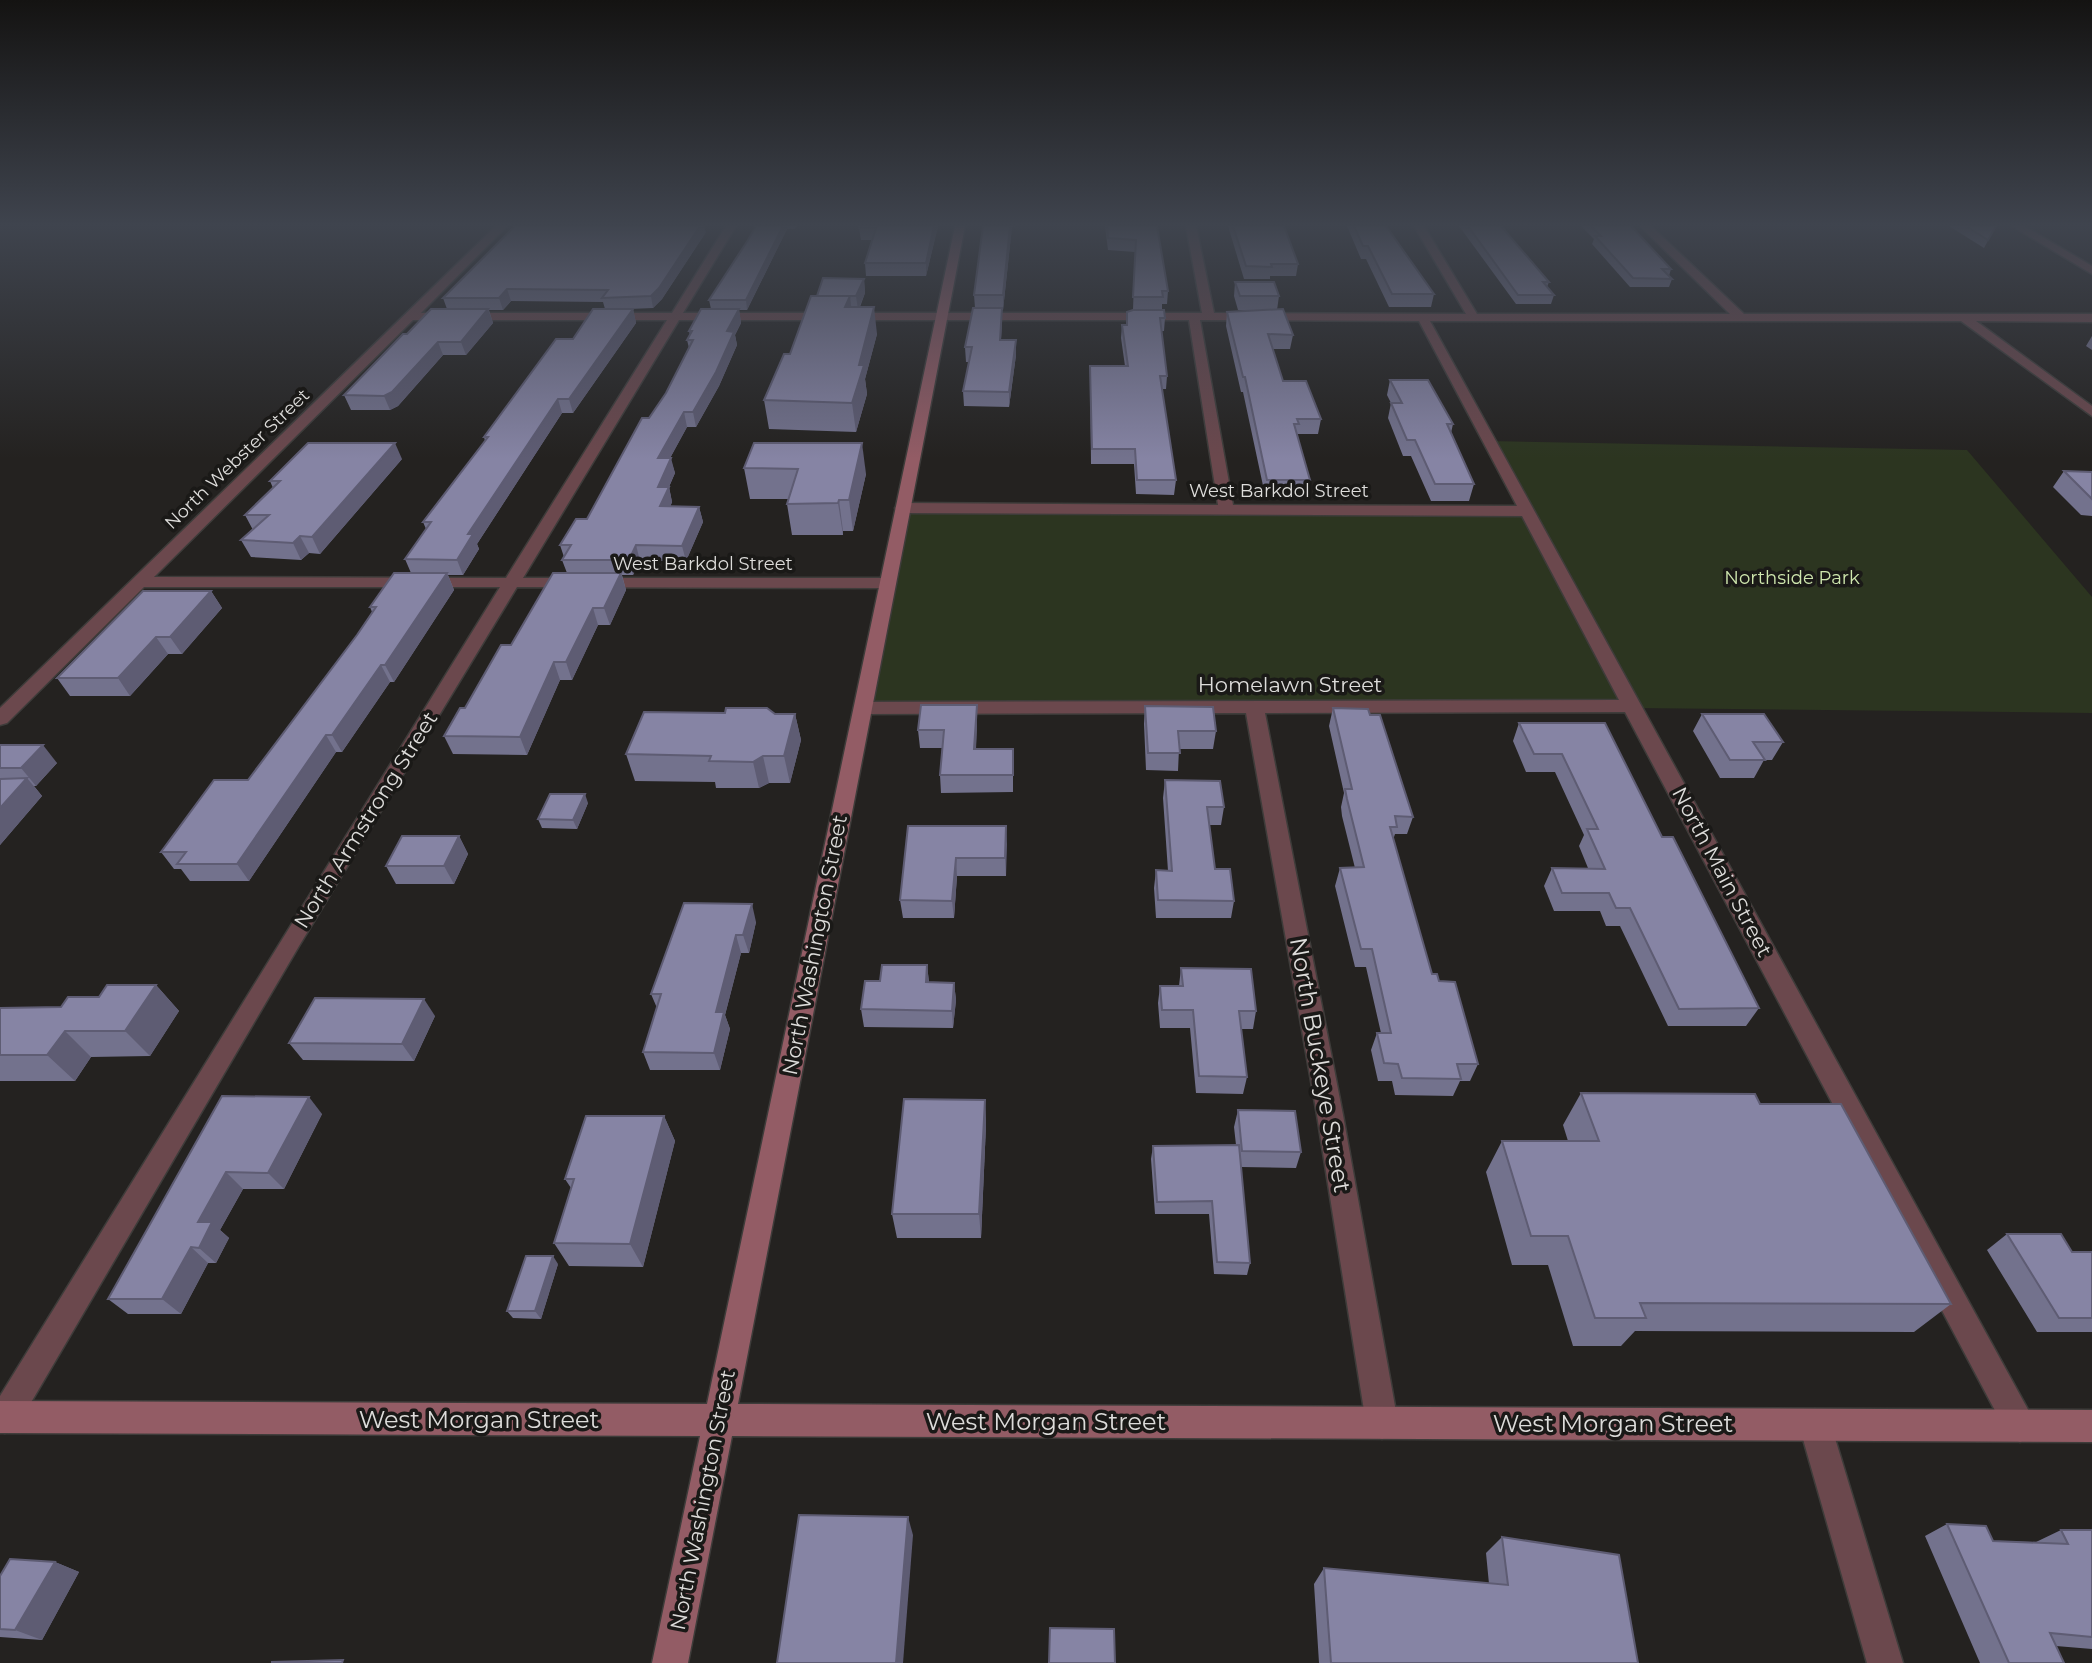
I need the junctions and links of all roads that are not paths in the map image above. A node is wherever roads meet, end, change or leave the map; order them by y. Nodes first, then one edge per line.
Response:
1 (423, 304) edge
2 (683, 304) edge
3 (945, 304) edge
4 (1206, 304) edge
5 (1466, 304) edge
6 (1726, 304) edge
7 (410, 316) junction
8 (675, 317) junction
9 (942, 317) junction
10 (1194, 317) junction
11 (1209, 317) junction
12 (1474, 317) junction
13 (1423, 318) junction
14 (1741, 318) junction
15 (1964, 318) junction
16 (2092, 318) edge
17 (2092, 412) edge
18 (903, 508) junction
19 (1226, 510) junction
20 (1528, 511) junction
21 (140, 582) junction
22 (513, 583) junction
23 (888, 583) junction
24 (1633, 706) junction
25 (1255, 708) junction
26 (863, 709) junction
27 (0, 719) edge
28 (2, 1417) edge
29 (719, 1422) junction
30 (1382, 1423) junction
31 (1815, 1426) junction
32 (2020, 1426) junction
33 (2092, 1426) edge
34 (670, 1663) edge
35 (1885, 1663) edge

1 - 7 street, North Webster Street
2 - 8 street, North Armstrong Street
3 - 9 main road, North Washington Street
4 - 11 street
5 - 12 street
6 - 14 street
7 - 8 street
7 - 21 street, North Webster Street
8 - 9 street
8 - 22 street, North Armstrong Street
9 - 10 street
9 - 18 main road, North Washington Street
10 - 11 street
10 - 19 street
11 - 13 street
12 - 13 street
12 - 14 street
13 - 20 street, North Main Street
14 - 15 street
15 - 16 street
15 - 17 street
18 - 19 street, West Barkdol Street
18 - 23 main road, North Washington Street
19 - 20 street, West Barkdol Street
20 - 24 street, North Main Street
21 - 22 street, West Barkdol Street
21 - 27 street, North Webster Street
22 - 23 street, West Barkdol Street
22 - 28 street, North Armstrong Street
23 - 26 main road, North Washington Street
24 - 25 street, Homelawn Street
24 - 32 street, North Main Street
25 - 26 street, Homelawn Street
25 - 30 street, North Buckeye Street
26 - 29 main road, North Washington Street
28 - 29 main road, West Morgan Street
29 - 30 main road, West Morgan Street
29 - 34 main road, North Washington Street
30 - 31 main road, West Morgan Street
31 - 32 main road, West Morgan Street
31 - 35 street
32 - 33 main road, West Morgan Street

